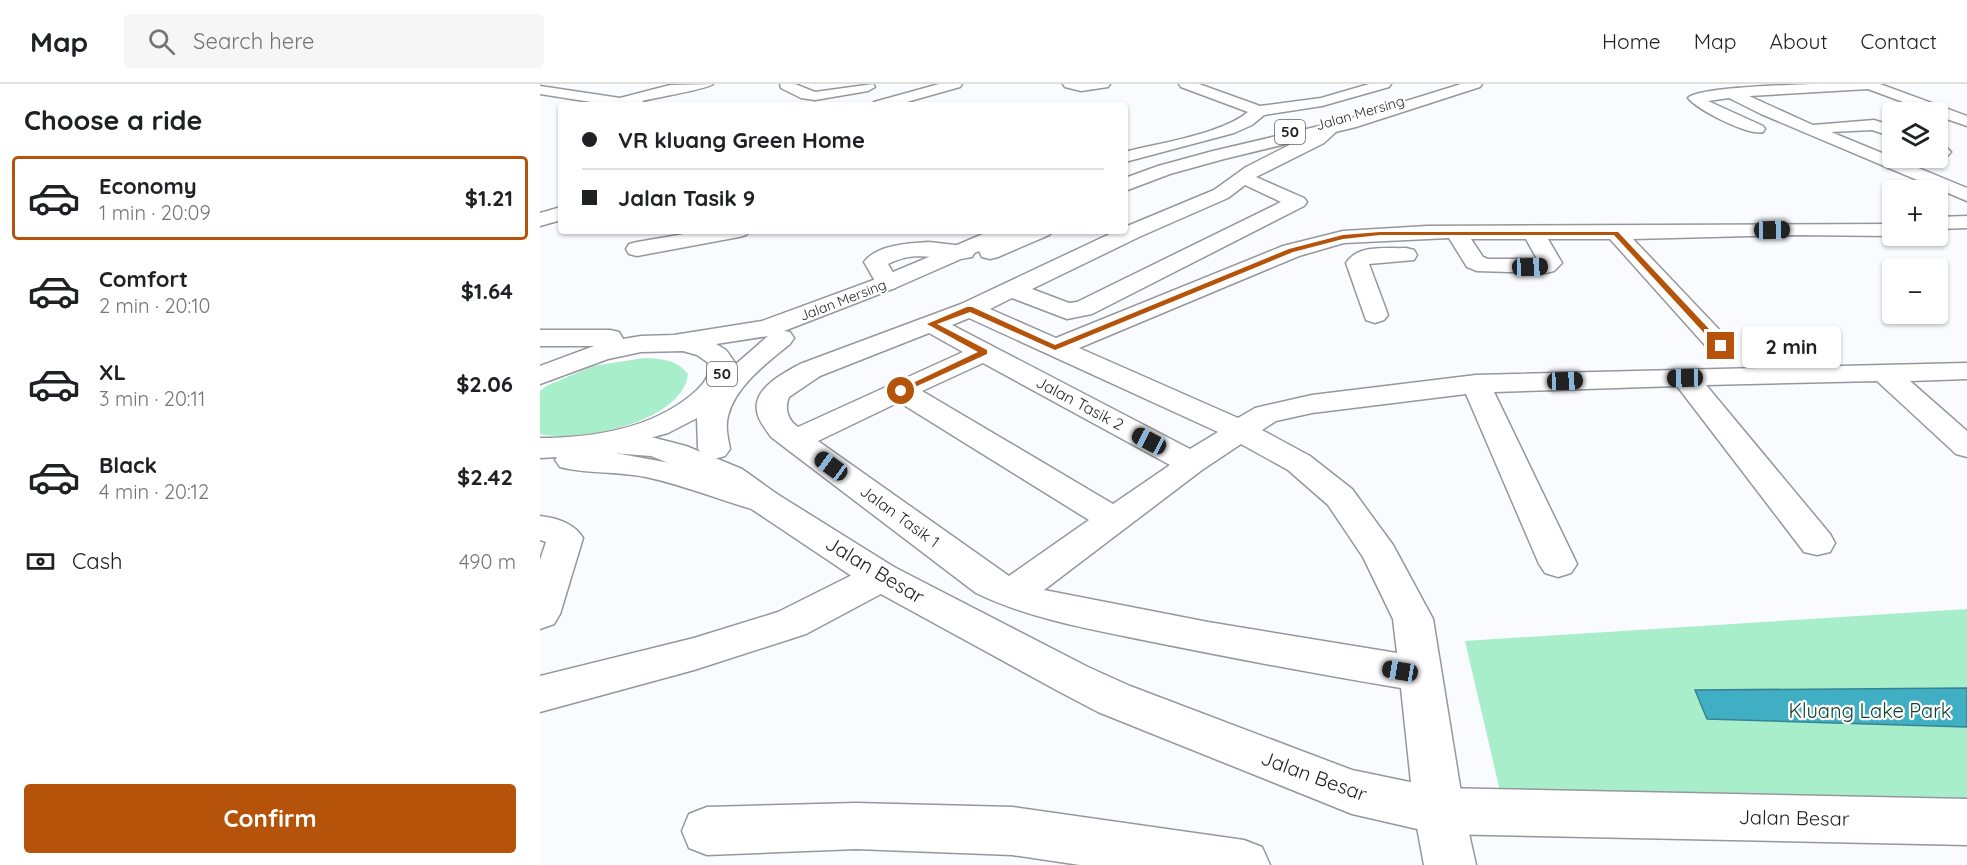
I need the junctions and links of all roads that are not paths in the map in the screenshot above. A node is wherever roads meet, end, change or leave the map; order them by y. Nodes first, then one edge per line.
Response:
1 (706, 84) edge
2 (955, 84) edge
3 (1103, 84) edge
4 (1186, 84) edge
5 (1384, 84) edge
6 (1453, 84) edge
7 (1475, 84) edge
8 (1868, 84) edge
9 (1904, 84) edge
10 (786, 85) edge
11 (1075, 86) edge
12 (1687, 87) dead end
13 (540, 90) edge
14 (872, 92) edge
15 (1731, 93) junction
16 (1707, 95) junction
17 (620, 102) joint
18 (1915, 102) edge
19 (1262, 103) junction
20 (1967, 106) edge
21 (1841, 112) dead end
22 (1948, 114) edge
23 (1207, 120) dead end
24 (1967, 121) edge
25 (1874, 125) junction
26 (1811, 128) junction
27 (1882, 128) edge
28 (1331, 129) junction
29 (1948, 129) edge
30 (1162, 130) dead end
31 (1773, 136) dead end
32 (1967, 136) edge
33 (1855, 147) junction
34 (1813, 149) dead end
35 (1882, 156) edge
36 (1909, 168) edge
37 (1128, 171) edge
38 (1128, 171) edge
39 (1128, 172) edge
40 (1244, 178) junction
41 (1967, 195) edge
42 (558, 214) edge
43 (540, 220) edge
44 (1967, 222) edge
45 (1948, 223) edge
46 (1882, 224) edge
47 (1794, 229) junction
48 (1967, 229) edge
49 (1882, 230) edge
50 (1948, 230) edge
51 (1128, 231) edge
52 (1456, 232) junction
53 (1533, 232) junction
54 (1616, 233) junction
55 (722, 234) edge
56 (1002, 234) edge
57 (1034, 234) edge
58 (1122, 234) edge
59 (637, 249) dead end
60 (1195, 254) junction
61 (1448, 254) junction
62 (1011, 289) junction
63 (970, 309) junction
64 (829, 312) junction
65 (1375, 315) dead end
66 (931, 324) junction
67 (540, 338) edge
68 (781, 338) junction
69 (671, 343) junction
70 (540, 344) edge
71 (639, 345) junction
72 (1721, 346) dead end
73 (1055, 348) junction
74 (984, 352) junction
75 (723, 370) junction
76 (1967, 372) edge
77 (1884, 373) junction
78 (540, 376) edge
79 (1685, 378) junction
80 (1476, 384) junction
81 (901, 391) junction
82 (692, 408) junction
83 (1241, 431) junction
84 (795, 440) junction
85 (596, 444) junction
86 (1967, 447) edge
87 (540, 448) edge
88 (540, 462) edge
89 (722, 462) junction
90 (1191, 463) junction
91 (765, 502) junction
92 (1114, 520) junction
93 (540, 528) edge
94 (1817, 543) dead end
95 (1558, 564) dead end
96 (881, 577) junction
97 (1011, 594) junction
98 (543, 602) edge
99 (1420, 674) junction
100 (540, 694) edge
101 (1439, 811) junction
102 (1967, 822) edge
103 (707, 831) dead end
104 (1244, 865) edge
105 (1450, 865) edge

1 - 17 main road
2 - 14 main road
3 - 11 main road
4 - 19 main road
5 - 19 main road
6 - 38 main road, Jalan Mersing / 50
7 - 28 main road
8 - 15 main road
8 - 18 main road
9 - 20 main road
10 - 14 main road
12 - 16 main road
13 - 17 main road
15 - 16 main road
15 - 26 main road
16 - 31 main road
19 - 37 main road
21 - 25 main road
22 - 24 main road
23 - 30 main road
25 - 26 main road
25 - 27 main road
26 - 33 main road
28 - 39 main road
28 - 40 main road, Jalan Tasik 1
29 - 32 main road
33 - 34 main road
33 - 35 main road
36 - 41 main road
40 - 51 main road, Jalan Tasik 1
40 - 60 main road
42 - 43 main road
44 - 45 main road
46 - 47 main road
47 - 49 main road
47 - 54 main road
48 - 50 main road
51 - 60 main road
52 - 53 main road
52 - 61 main road
52 - 73 main road
53 - 54 main road
53 - 61 main road
54 - 72 main road
55 - 59 main road
56 - 64 main road, Jalan Mersing / 50
57 - 64 main road
58 - 62 main road, Jalan Tasik 1
60 - 62 main road
61 - 65 main road
62 - 63 main road, Jalan Tasik 1
63 - 66 main road, Jalan Tasik 1
63 - 73 main road
64 - 67 main road
64 - 68 main road, Jalan Mersing / 50
64 - 69 main road, Jalan Mersing / 50
66 - 74 main road, Jalan Tasik 2
66 - 84 main road, Jalan Tasik 1
68 - 75 main road, Jalan Mersing / 50
68 - 89 main road
69 - 71 main road, 50
69 - 75 main road, 50
70 - 71 main road
71 - 78 main road, 50
73 - 83 main road
74 - 81 main road
74 - 90 main road, Jalan Tasik 2
75 - 82 main road, 50
76 - 77 main road
77 - 79 main road
77 - 86 main road
79 - 80 main road
79 - 94 main road
80 - 83 main road
80 - 95 main road
81 - 84 main road
81 - 92 main road
82 - 85 main road, 50
82 - 89 main road, Jalan Besar
83 - 90 main road
83 - 99 main road
84 - 97 main road, Jalan Tasik 1
85 - 87 main road, 50
85 - 89 main road, Jalan Besar
88 - 91 main road
89 - 91 main road, Jalan Besar
90 - 92 main road
91 - 96 main road, Jalan Besar
92 - 97 main road
93 - 98 main road
96 - 100 main road
96 - 101 main road, Jalan Besar
97 - 99 main road, Jalan Tasik 1
99 - 101 main road
101 - 102 main road, Jalan Besar
101 - 105 main road
103 - 104 main road

